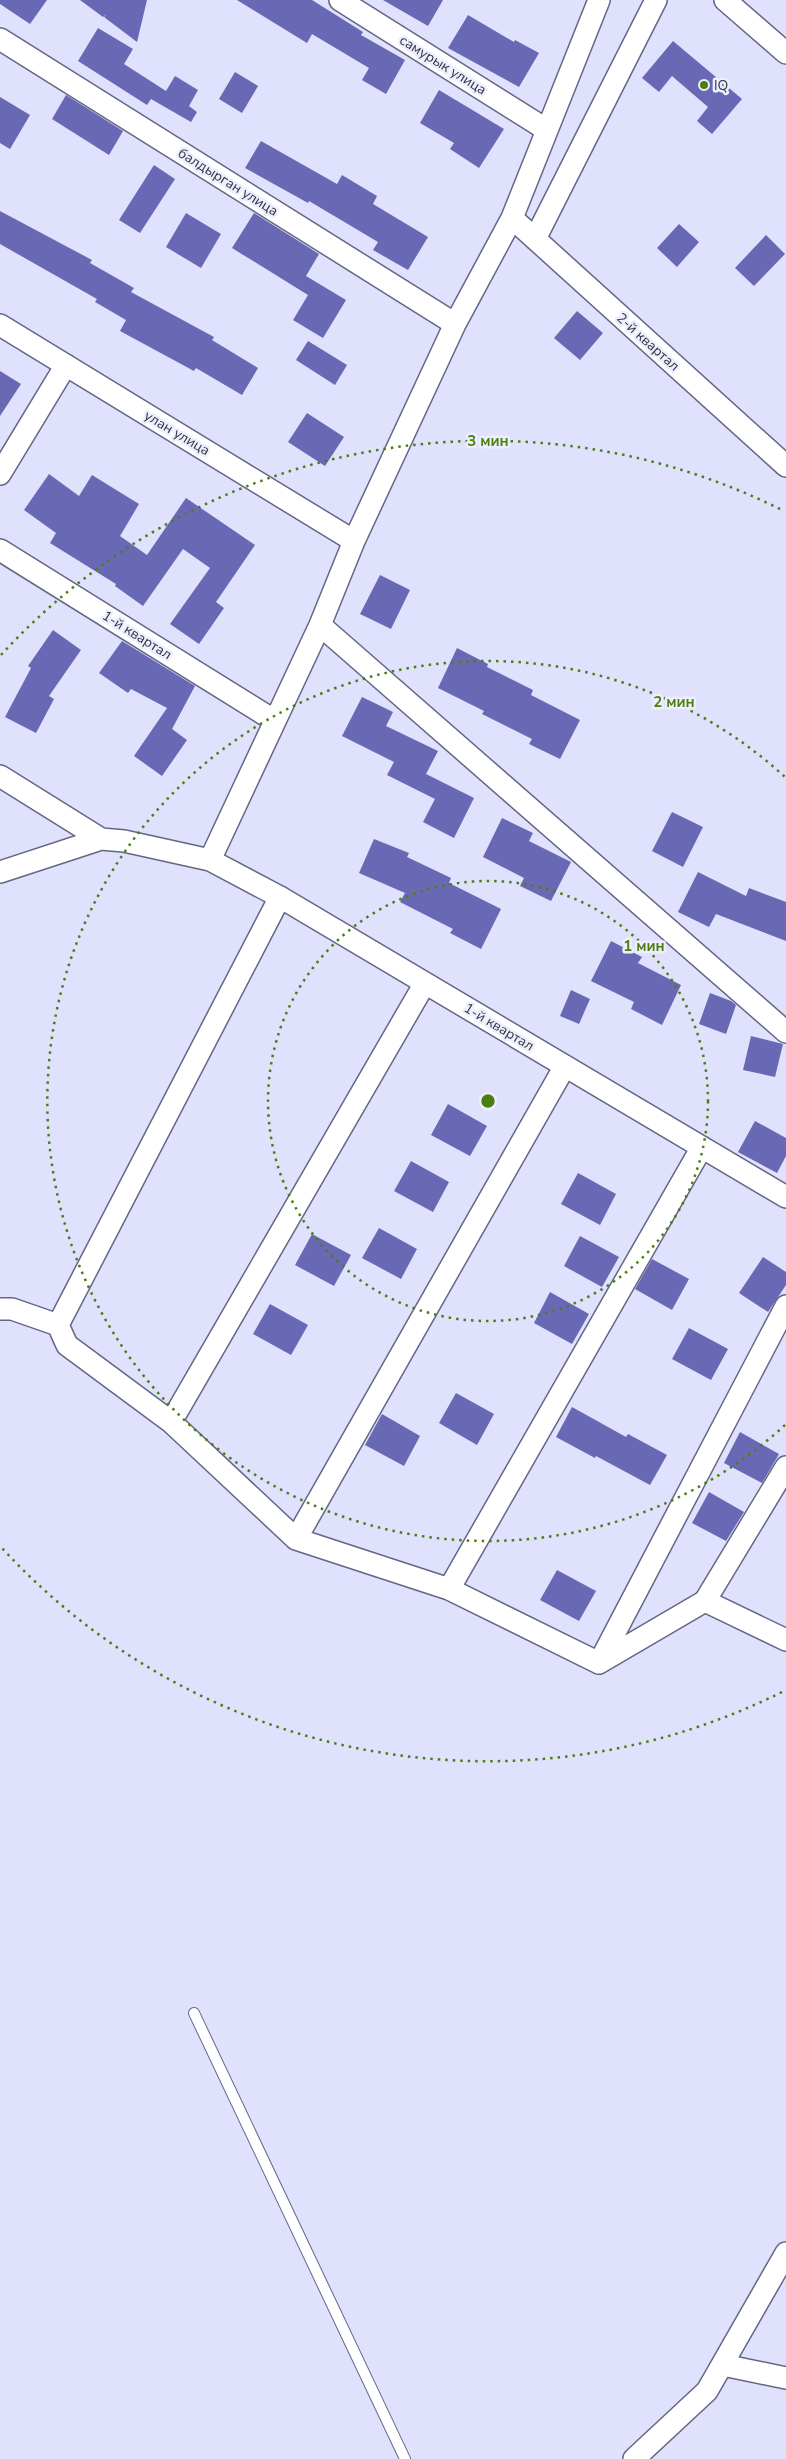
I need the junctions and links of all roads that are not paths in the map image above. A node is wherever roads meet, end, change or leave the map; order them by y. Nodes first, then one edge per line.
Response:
1 (340, 0) edge
2 (600, 0) edge
3 (656, 0) edge
4 (725, 0) edge
5 (0, 39) edge
6 (786, 54) edge
7 (547, 130) junction
8 (512, 218) junction
9 (535, 239) junction
10 (455, 324) junction
11 (0, 325) edge
12 (66, 365) junction
13 (786, 466) edge
14 (0, 474) edge
15 (354, 541) junction
16 (0, 550) edge
17 (320, 625) junction
18 (275, 721) junction
19 (0, 776) edge
20 (101, 840) junction
21 (210, 860) junction
22 (0, 872) edge
23 (280, 897) junction
24 (425, 983) junction
25 (786, 1032) edge
26 (565, 1066) junction
27 (702, 1147) junction
28 (786, 1197) edge
29 (786, 1306) edge
30 (0, 1309) edge
31 (58, 1325) junction
32 (171, 1422) junction
33 (786, 1468) edge
34 (296, 1538) junction
35 (449, 1589) junction
36 (705, 1601) junction
37 (786, 1640) edge
38 (599, 1662) junction
39 (194, 2013) dead end
40 (786, 2253) edge
41 (722, 2365) junction
42 (786, 2378) edge
43 (637, 2458) edge
44 (405, 2459) edge

1 - 7 street, самурык улица
2 - 7 street
3 - 9 street
4 - 6 street
5 - 10 street, балдырган улица
7 - 8 street
8 - 9 street, 2-й квартал
8 - 10 street
9 - 13 street, 2-й квартал
10 - 15 street
11 - 12 street, улан улица
12 - 14 street
12 - 15 street, улан улица
15 - 17 street
16 - 18 street, 1-й квартал
17 - 18 street
17 - 25 street
18 - 21 street
19 - 20 street
20 - 21 street, 1-й квартал
20 - 22 street
21 - 23 street, 1-й квартал
23 - 24 street, 1-й квартал
23 - 31 street
24 - 26 street, 1-й квартал
24 - 32 street
26 - 27 street, 1-й квартал
26 - 34 street
27 - 28 street, 1-й квартал
27 - 35 street
29 - 38 street
30 - 31 street
31 - 32 street
32 - 34 street
33 - 36 street
34 - 35 street
35 - 38 street
36 - 37 street
36 - 38 street
39 - 44 lane
40 - 41 street
41 - 42 street
41 - 43 street

